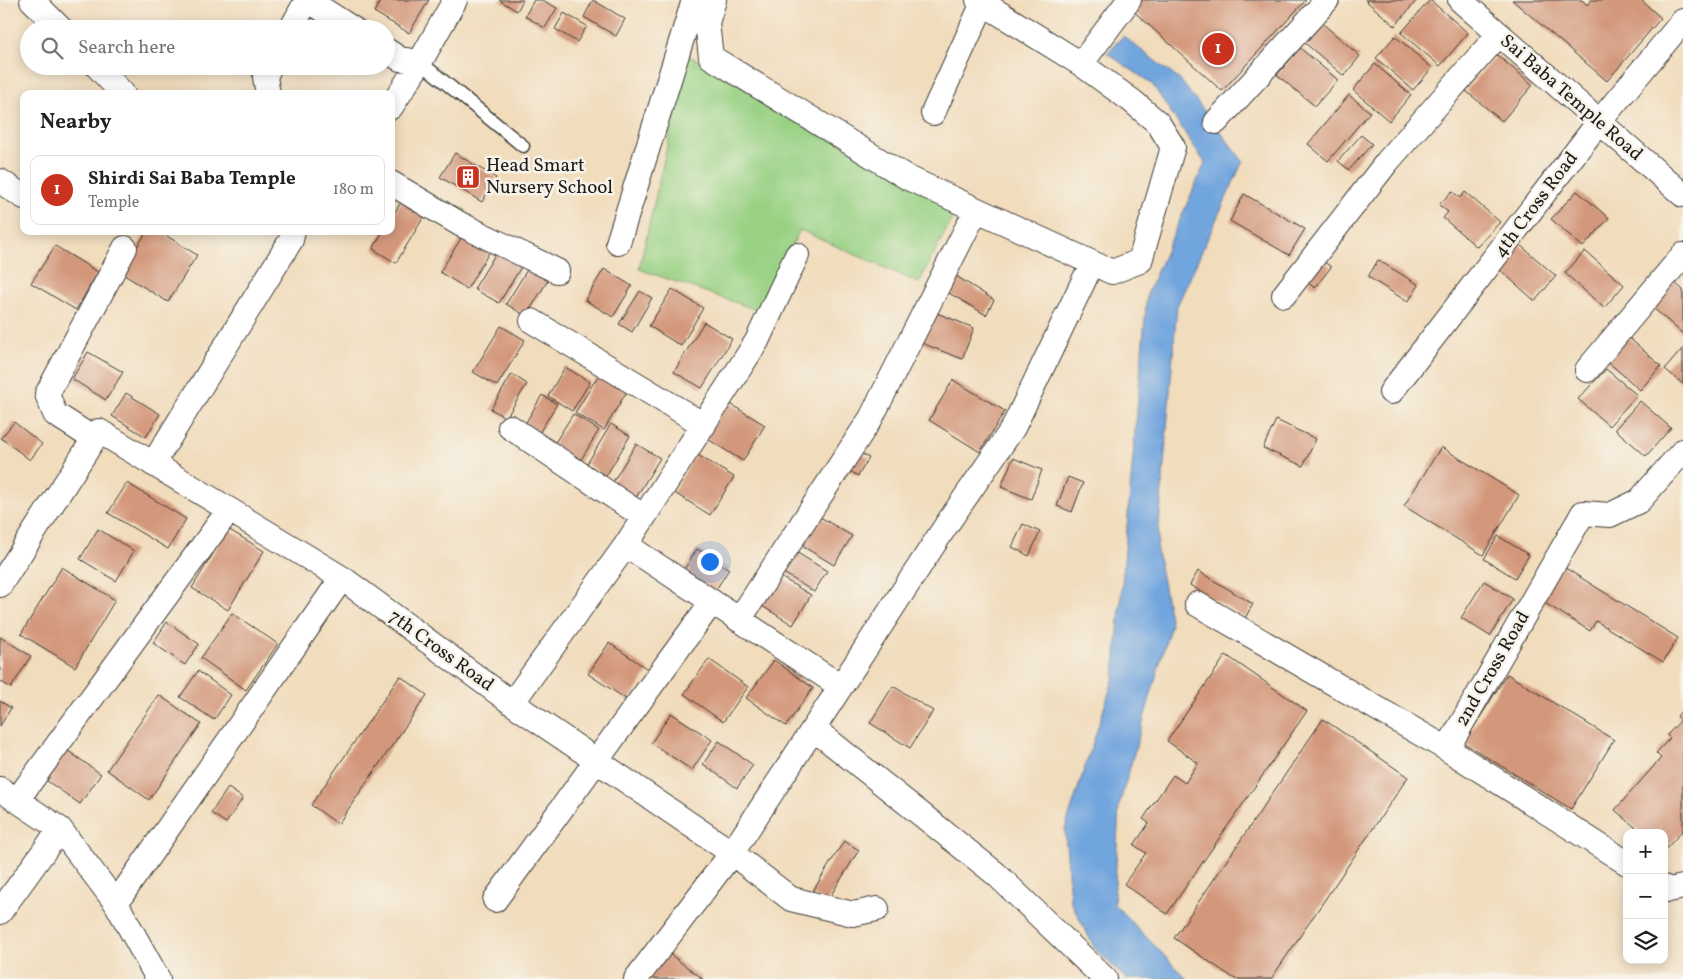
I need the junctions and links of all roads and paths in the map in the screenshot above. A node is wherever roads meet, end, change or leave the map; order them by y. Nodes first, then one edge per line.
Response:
1 (32, 0) edge
2 (307, 0) edge
3 (455, 0) edge
4 (694, 0) edge
5 (714, 0) edge
6 (1129, 0) edge
7 (1326, 0) edge
8 (1460, 0) edge
9 (980, 1) edge
10 (53, 20) edge
11 (296, 20) edge
12 (339, 20) edge
13 (1683, 20) edge
14 (1499, 34) junction
15 (395, 56) edge
16 (420, 62) junction
17 (1081, 64) junction
18 (105, 75) edge
19 (265, 75) edge
20 (119, 90) edge
21 (267, 90) edge
22 (395, 102) edge
23 (933, 113) dead end
24 (1216, 122) dead end
25 (1599, 122) junction
26 (523, 146) dead end
27 (0, 181) edge
28 (395, 185) edge
29 (20, 194) edge
30 (1683, 195) edge
31 (970, 222) dead end
32 (292, 235) edge
33 (618, 243) dead end
34 (125, 248) dead end
35 (797, 255) dead end
36 (1683, 256) edge
37 (557, 271) dead end
38 (1085, 278) dead end
39 (1284, 295) dead end
40 (532, 321) dead end
41 (1587, 370) dead end
42 (1392, 392) dead end
43 (704, 425) junction
44 (510, 427) dead end
45 (94, 439) junction
46 (1683, 451) edge
47 (153, 464) junction
48 (229, 510) junction
49 (644, 517) junction
50 (626, 545) junction
51 (342, 578) junction
52 (0, 584) edge
53 (712, 602) junction
54 (1197, 604) dead end
55 (740, 620) junction
56 (840, 686) junction
57 (512, 702) junction
58 (814, 729) junction
59 (1447, 749) junction
60 (597, 761) junction
61 (9, 794) edge
62 (60, 829) junction
63 (732, 853) junction
64 (1623, 860) edge
65 (1683, 887) edge
66 (1668, 889) edge
67 (495, 900) dead end
68 (116, 903) junction
69 (877, 909) dead end
70 (0, 912) edge
71 (158, 979) edge
72 (636, 979) edge
73 (1106, 979) edge

1 - 10 street
2 - 11 street
2 - 12 street
3 - 16 street
4 - 33 street
5 - 17 street
6 - 17 street
7 - 24 street
8 - 14 street, Sai Baba Temple Road
9 - 17 street
9 - 23 street
13 - 25 street, 4th Cross Road
14 - 25 street, Sai Baba Temple Road
14 - 39 street
15 - 16 street
16 - 22 street
16 - 26 lane
18 - 20 street
19 - 21 street
25 - 30 street, Sai Baba Temple Road
25 - 42 street, 4th Cross Road
27 - 29 street
28 - 37 street
31 - 55 street
32 - 47 street
34 - 45 street
35 - 43 street
36 - 41 street
38 - 56 street
40 - 43 street
43 - 49 street
44 - 49 street
45 - 47 street, 7th Cross Road
45 - 52 street
46 - 59 street, 2nd Cross Road
47 - 48 street, 7th Cross Road
48 - 51 street, 7th Cross Road
48 - 61 street
49 - 50 street
50 - 53 street
50 - 57 street
51 - 57 street, 7th Cross Road
51 - 68 street
53 - 55 street
53 - 60 street
54 - 59 street
55 - 56 street
56 - 58 street
57 - 60 street, 7th Cross Road
58 - 63 street
58 - 73 street
59 - 64 street, 2nd Cross Road
60 - 63 street, 7th Cross Road
60 - 67 street
61 - 62 street
62 - 68 street
62 - 70 street
63 - 69 street, 7th Cross Road
63 - 72 street
65 - 66 street
68 - 71 street

